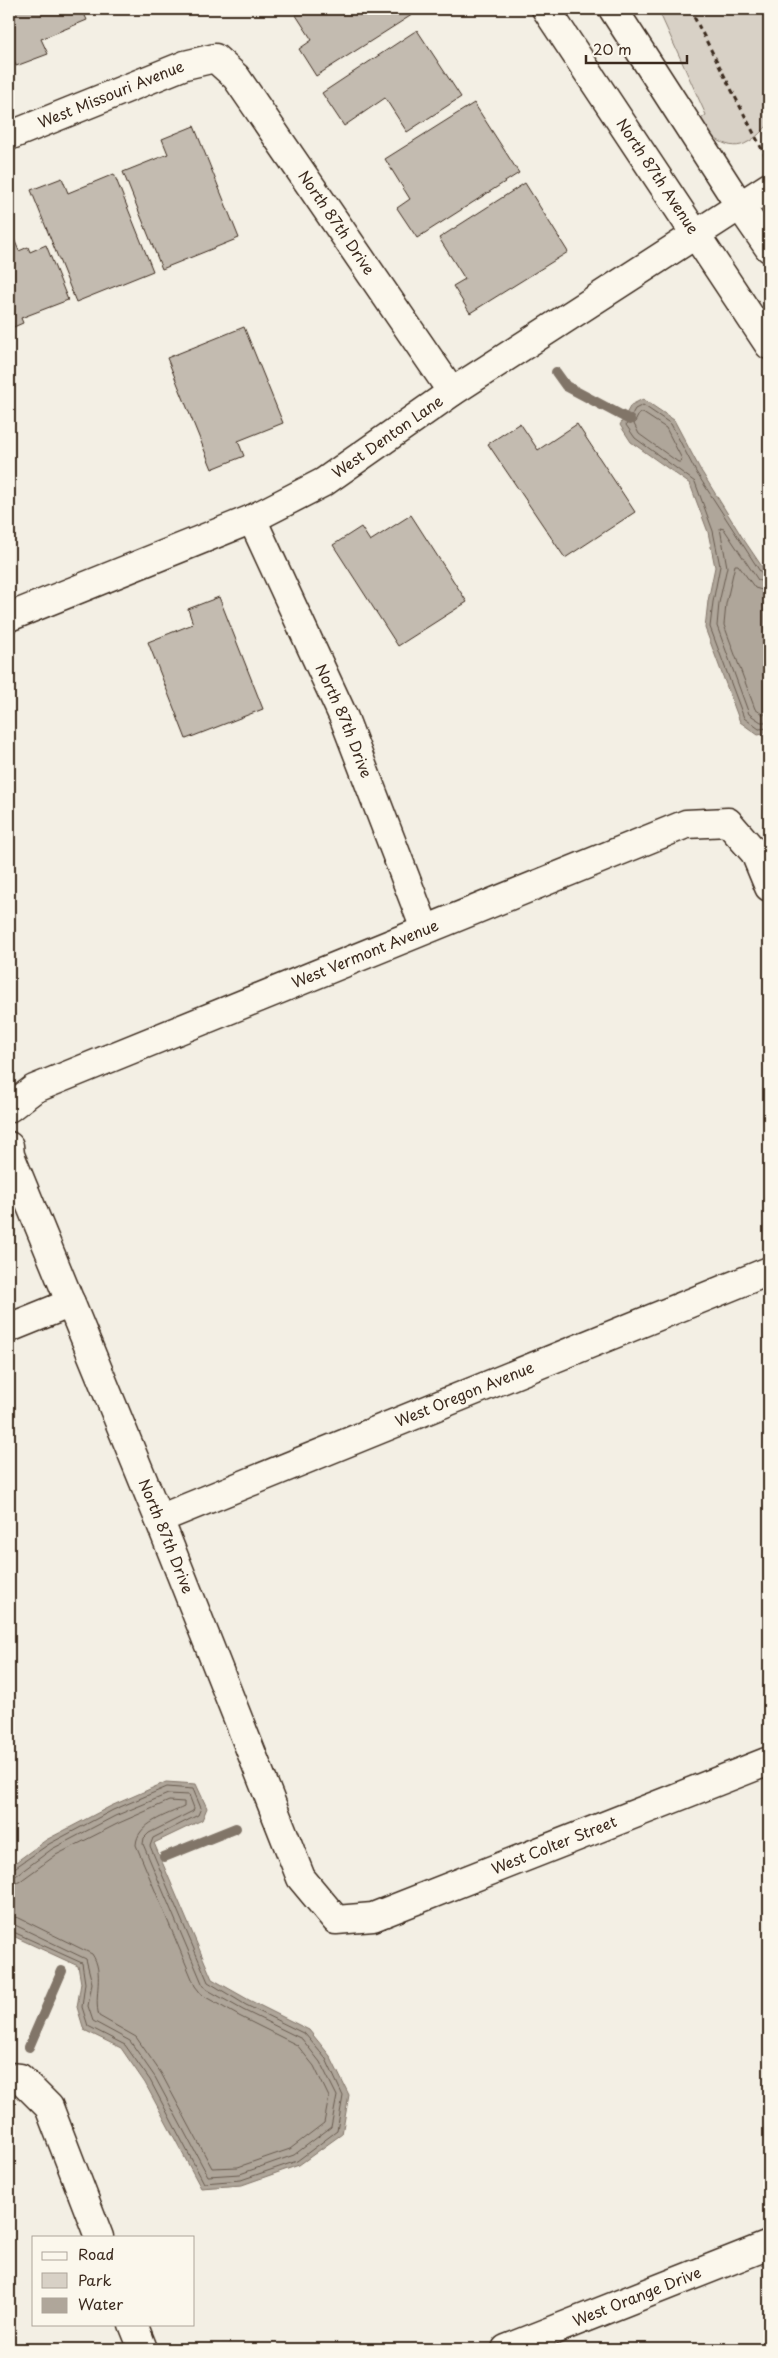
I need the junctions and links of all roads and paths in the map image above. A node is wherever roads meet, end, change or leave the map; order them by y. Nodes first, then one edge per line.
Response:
1 (546, 9) edge
2 (613, 9) edge
3 (690, 9) edge
4 (215, 58) joint
5 (9, 136) edge
6 (769, 163) edge
7 (769, 187) edge
8 (740, 206) junction
9 (696, 235) junction
10 (769, 248) edge
11 (769, 345) edge
12 (452, 392) junction
13 (252, 519) junction
14 (9, 617) edge
15 (769, 887) edge
16 (425, 929) junction
17 (9, 1108) edge
18 (9, 1146) edge
19 (769, 1271) edge
20 (71, 1303) junction
21 (9, 1328) edge
22 (159, 1519) junction
23 (769, 1761) edge
24 (336, 1920) joint
25 (14, 2077) edge
26 (99, 2236) edge
27 (769, 2245) edge
28 (135, 2326) edge
29 (143, 2349) edge
30 (506, 2349) edge

1 - 9 street, North 87th Avenue
2 - 8 street
3 - 6 path
4 - 5 street, West Missouri Avenue
4 - 12 street, North 87th Drive
7 - 8 street
8 - 9 street, West Denton Lane
8 - 10 street
9 - 11 street, North 87th Avenue
9 - 12 street, West Denton Lane
12 - 13 street, West Denton Lane
13 - 14 street, West Denton Lane
13 - 16 street, North 87th Drive
15 - 16 street, West Vermont Avenue
16 - 17 street, West Vermont Avenue
18 - 20 street, North 87th Drive
19 - 22 street, West Oregon Avenue
20 - 21 street
20 - 22 street, North 87th Drive
22 - 24 street, North 87th Drive
23 - 24 street, West Colter Street
25 - 26 street
27 - 30 street, West Orange Drive
28 - 29 street

